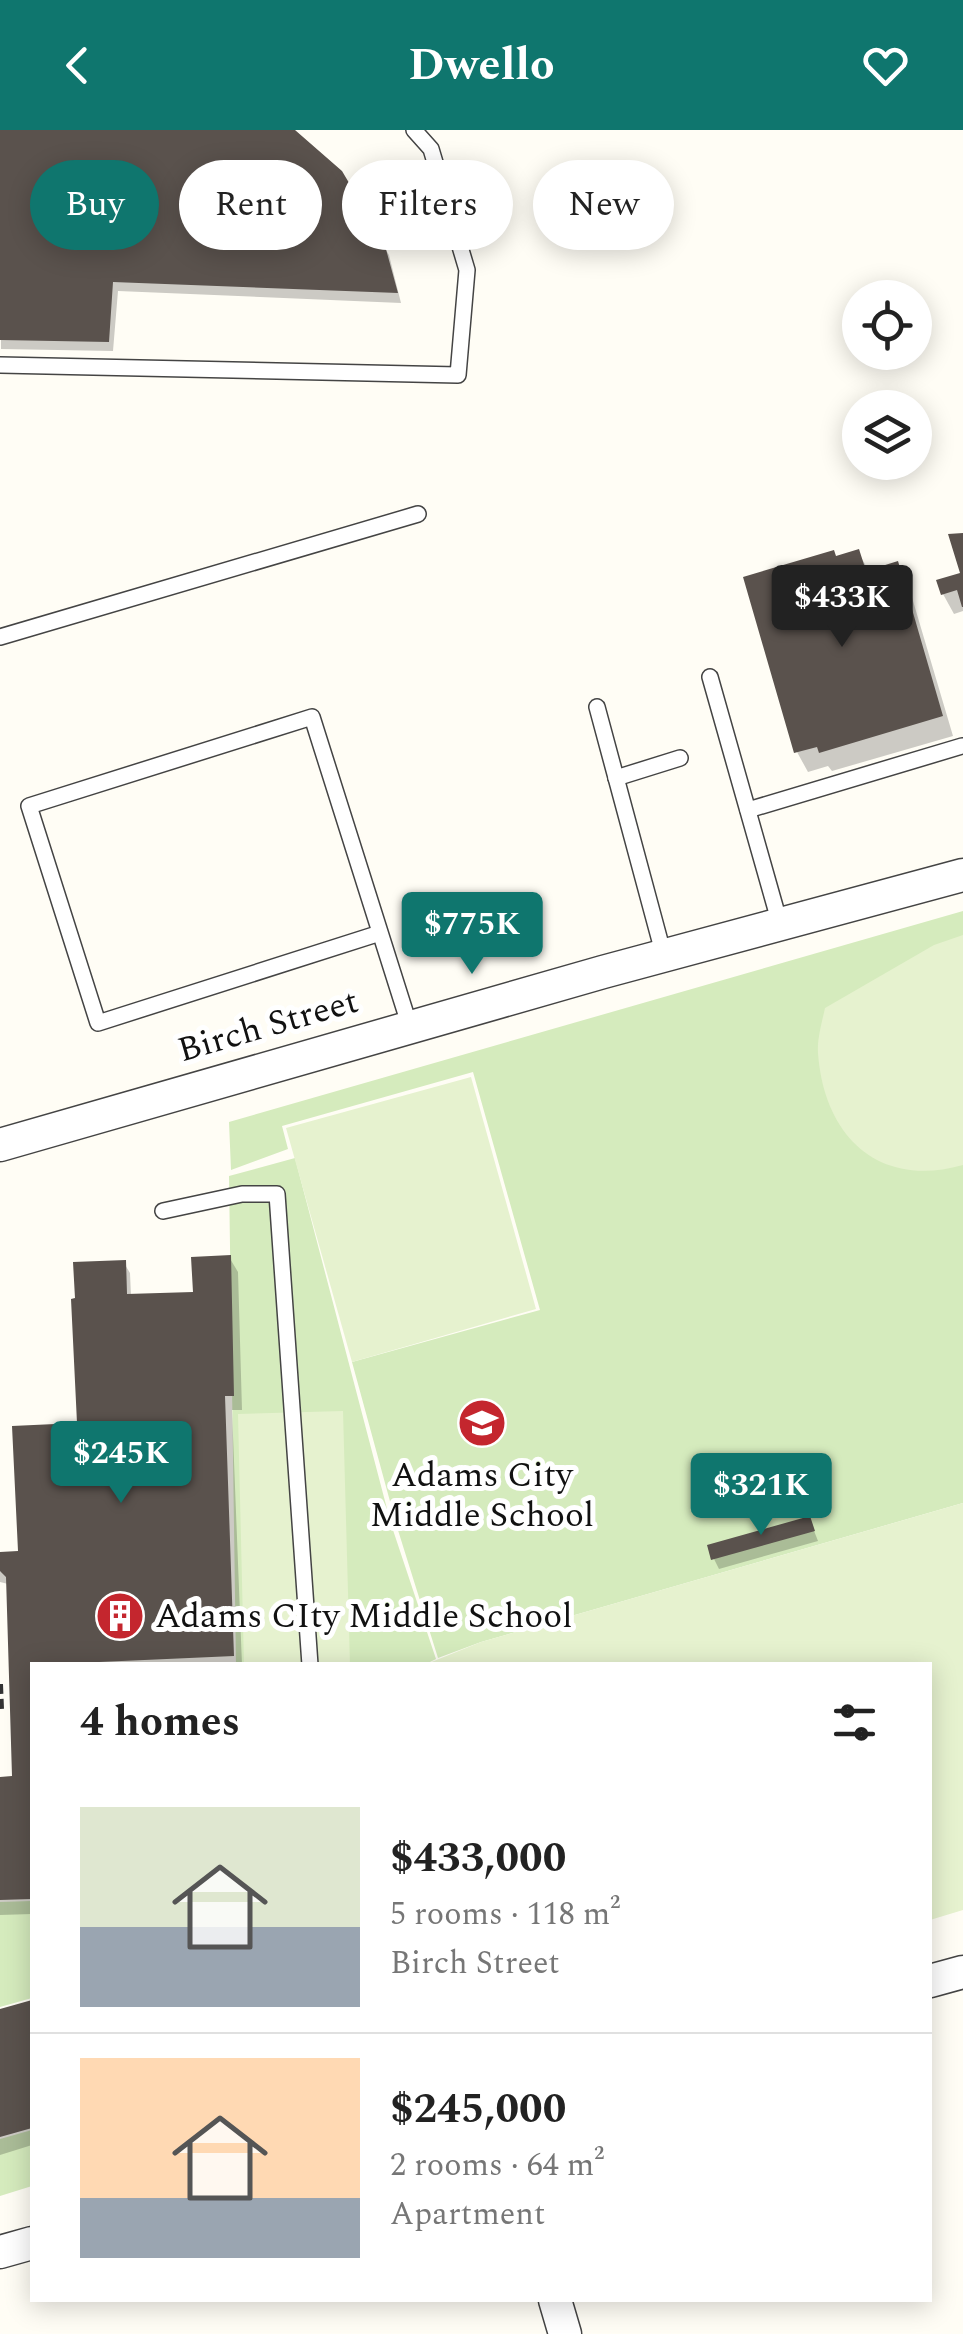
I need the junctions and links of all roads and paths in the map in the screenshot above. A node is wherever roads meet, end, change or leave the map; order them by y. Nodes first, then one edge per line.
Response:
1 (414, 130) edge
2 (0, 365) edge
3 (418, 514) dead end
4 (0, 637) edge
5 (710, 677) dead end
6 (597, 708) dead end
7 (962, 746) edge
8 (680, 758) dead end
9 (616, 778) junction
10 (748, 810) junction
11 (963, 876) edge
12 (780, 924) junction
13 (380, 933) junction
14 (664, 956) junction
15 (410, 1027) junction
16 (0, 1145) edge
17 (163, 1211) dead end
18 (310, 1662) edge
19 (0, 1684) edge
20 (1, 1709) edge
21 (963, 1972) edge
22 (932, 1981) edge
23 (30, 2244) edge
24 (0, 2252) edge
25 (556, 2302) edge
26 (565, 2334) edge

1 - 2 lane
3 - 4 lane
5 - 10 lane
6 - 9 lane
7 - 10 lane
8 - 9 lane
9 - 14 lane
10 - 12 lane
11 - 12 street, Birch Street
12 - 14 street, Birch Street
13 - 13 lane
13 - 15 lane
14 - 15 street, Birch Street
15 - 16 street, Birch Street
17 - 18 lane
19 - 20 path
21 - 22 street
23 - 24 street
25 - 26 street

